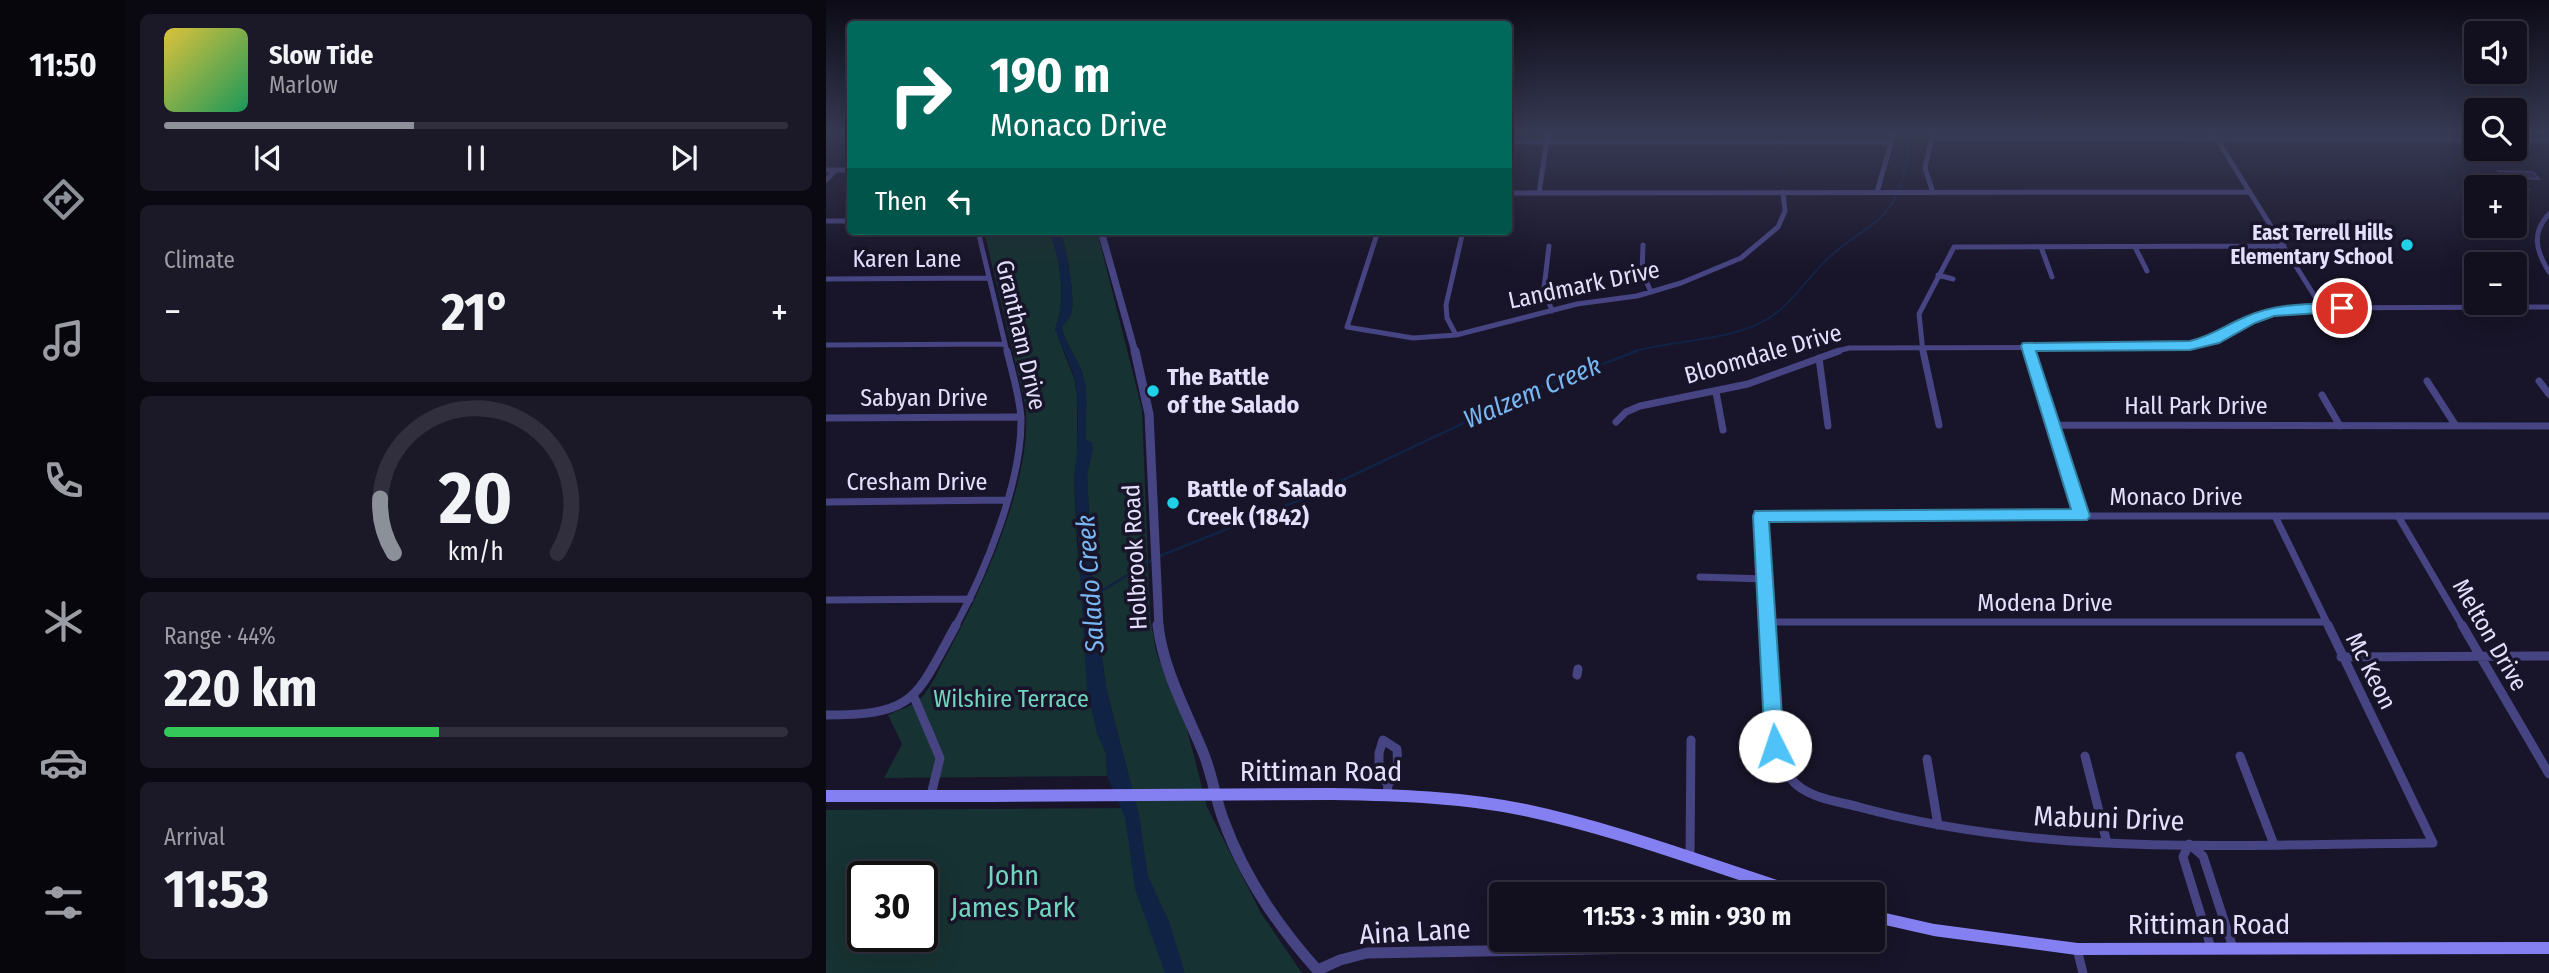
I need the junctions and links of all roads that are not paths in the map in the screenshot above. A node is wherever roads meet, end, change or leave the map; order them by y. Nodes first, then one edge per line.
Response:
1 (1541, 178) edge
2 (1881, 178) edge
3 (1929, 178) edge
4 (2242, 178) edge
5 (1877, 191) junction
6 (1783, 192) junction
7 (2250, 192) junction
8 (1512, 193) edge
9 (1539, 193) junction
10 (1933, 193) junction
11 (2549, 214) edge
12 (826, 221) edge
13 (847, 221) edge
14 (979, 235) edge
15 (1102, 235) edge
16 (1377, 235) edge
17 (1462, 235) edge
18 (1643, 245) dead end
19 (1549, 246) dead end
20 (2284, 246) junction
21 (2041, 247) junction
22 (2135, 247) junction
23 (2147, 271) dead end
24 (2549, 272) edge
25 (1938, 275) junction
26 (2052, 277) dead end
27 (988, 278) junction
28 (826, 279) edge
29 (1953, 279) dead end
30 (1651, 292) junction
31 (2549, 307) edge
32 (2322, 308) junction
33 (1552, 311) junction
34 (1455, 335) junction
35 (1004, 344) junction
36 (826, 345) edge
37 (2028, 346) junction
38 (1922, 347) junction
39 (1819, 358) junction
40 (2427, 381) dead end
41 (2539, 381) dead end
42 (1716, 392) junction
43 (2549, 394) edge
44 (2322, 395) dead end
45 (1021, 417) junction
46 (826, 418) edge
47 (1616, 422) dead end
48 (1938, 425) dead end
49 (2053, 425) junction
50 (1828, 426) dead end
51 (2340, 426) junction
52 (2456, 426) junction
53 (2549, 426) edge
54 (1723, 430) dead end
55 (1008, 500) junction
56 (826, 502) edge
57 (2082, 516) junction
58 (2275, 516) junction
59 (2398, 516) junction
60 (2549, 516) edge
61 (1700, 577) dead end
62 (1765, 579) junction
63 (970, 599) junction
64 (826, 600) edge
65 (1766, 622) junction
66 (2325, 622) junction
67 (2549, 656) edge
68 (2341, 657) junction
69 (2481, 657) junction
70 (915, 697) junction
71 (826, 715) edge
72 (1690, 740) dead end
73 (2085, 755) dead end
74 (2239, 756) dead end
75 (1927, 758) dead end
76 (2549, 774) edge
77 (931, 795) junction
78 (826, 796) edge
79 (1938, 825) junction
80 (2273, 842) junction
81 (2107, 843) junction
82 (2433, 843) joint
83 (2189, 844) junction
84 (1690, 856) junction
85 (1762, 882) edge
86 (1885, 919) edge
87 (2549, 947) edge
88 (2211, 948) junction
89 (2233, 948) junction
90 (2077, 949) junction
91 (1489, 951) edge
92 (1319, 972) edge
93 (2083, 973) edge

1 - 9 street
2 - 5 street
3 - 10 street
4 - 7 street
5 - 6 street
5 - 10 street
6 - 9 street
6 - 30 street, Landmark Drive
7 - 10 street
7 - 20 street
8 - 9 street
11 - 24 street
12 - 13 street
14 - 27 street, Grantham Drive
15 - 92 street, Holbrook Road
16 - 34 street, Landmark Drive
17 - 34 street
18 - 30 street
19 - 33 street
20 - 22 street
20 - 32 street
21 - 22 street
21 - 25 street
21 - 26 street
22 - 23 street
25 - 29 street
25 - 38 street
27 - 28 street, Karen Lane
27 - 35 street, Grantham Drive
30 - 33 street, Landmark Drive
31 - 32 street, Bloomdale Drive
32 - 37 street, Bloomdale Drive
33 - 34 street, Landmark Drive
35 - 36 street
35 - 45 street, Grantham Drive
37 - 38 street, Bloomdale Drive
37 - 49 street
38 - 39 street, Bloomdale Drive
38 - 48 street
39 - 42 street, Bloomdale Drive
39 - 50 street
40 - 52 street
41 - 43 street
42 - 47 street, Bloomdale Drive
42 - 54 street
44 - 51 street
45 - 46 street, Sabyan Drive
45 - 55 street, Grantham Drive
49 - 51 street, Hall Park Drive
49 - 57 street
51 - 52 street, Hall Park Drive
52 - 53 street, Hall Park Drive
55 - 56 street, Cresham Drive
55 - 63 street, Grantham Drive
57 - 58 street, Monaco Drive
57 - 62 street, Monaco Drive
58 - 59 street, Monaco Drive
58 - 66 street, Mc Keon
59 - 60 street, Monaco Drive
59 - 69 street, Melton Drive
61 - 62 street
62 - 65 street
63 - 64 street
63 - 70 street, Grantham Drive
65 - 66 street, Modena Drive
65 - 79 street, Mabuni Drive
66 - 68 street, Mc Keon
67 - 69 street
68 - 69 street
68 - 82 street, Mc Keon
69 - 76 street, Melton Drive
70 - 71 street
70 - 77 street
72 - 84 street
73 - 81 street
74 - 80 street
75 - 79 street
77 - 78 main road, Rittiman Road
77 - 84 main road, Rittiman Road, bridge
79 - 81 street, Mabuni Drive
80 - 82 street, Mabuni Drive
80 - 83 street, Mabuni Drive
81 - 83 street, Mabuni Drive
83 - 88 street
83 - 89 street
84 - 85 main road, Rittiman Road
86 - 90 main road, Rittiman Road
87 - 89 main road, Rittiman Road
88 - 89 main road, Rittiman Road
88 - 90 main road, Rittiman Road
90 - 93 street
91 - 92 street, Aina Lane

